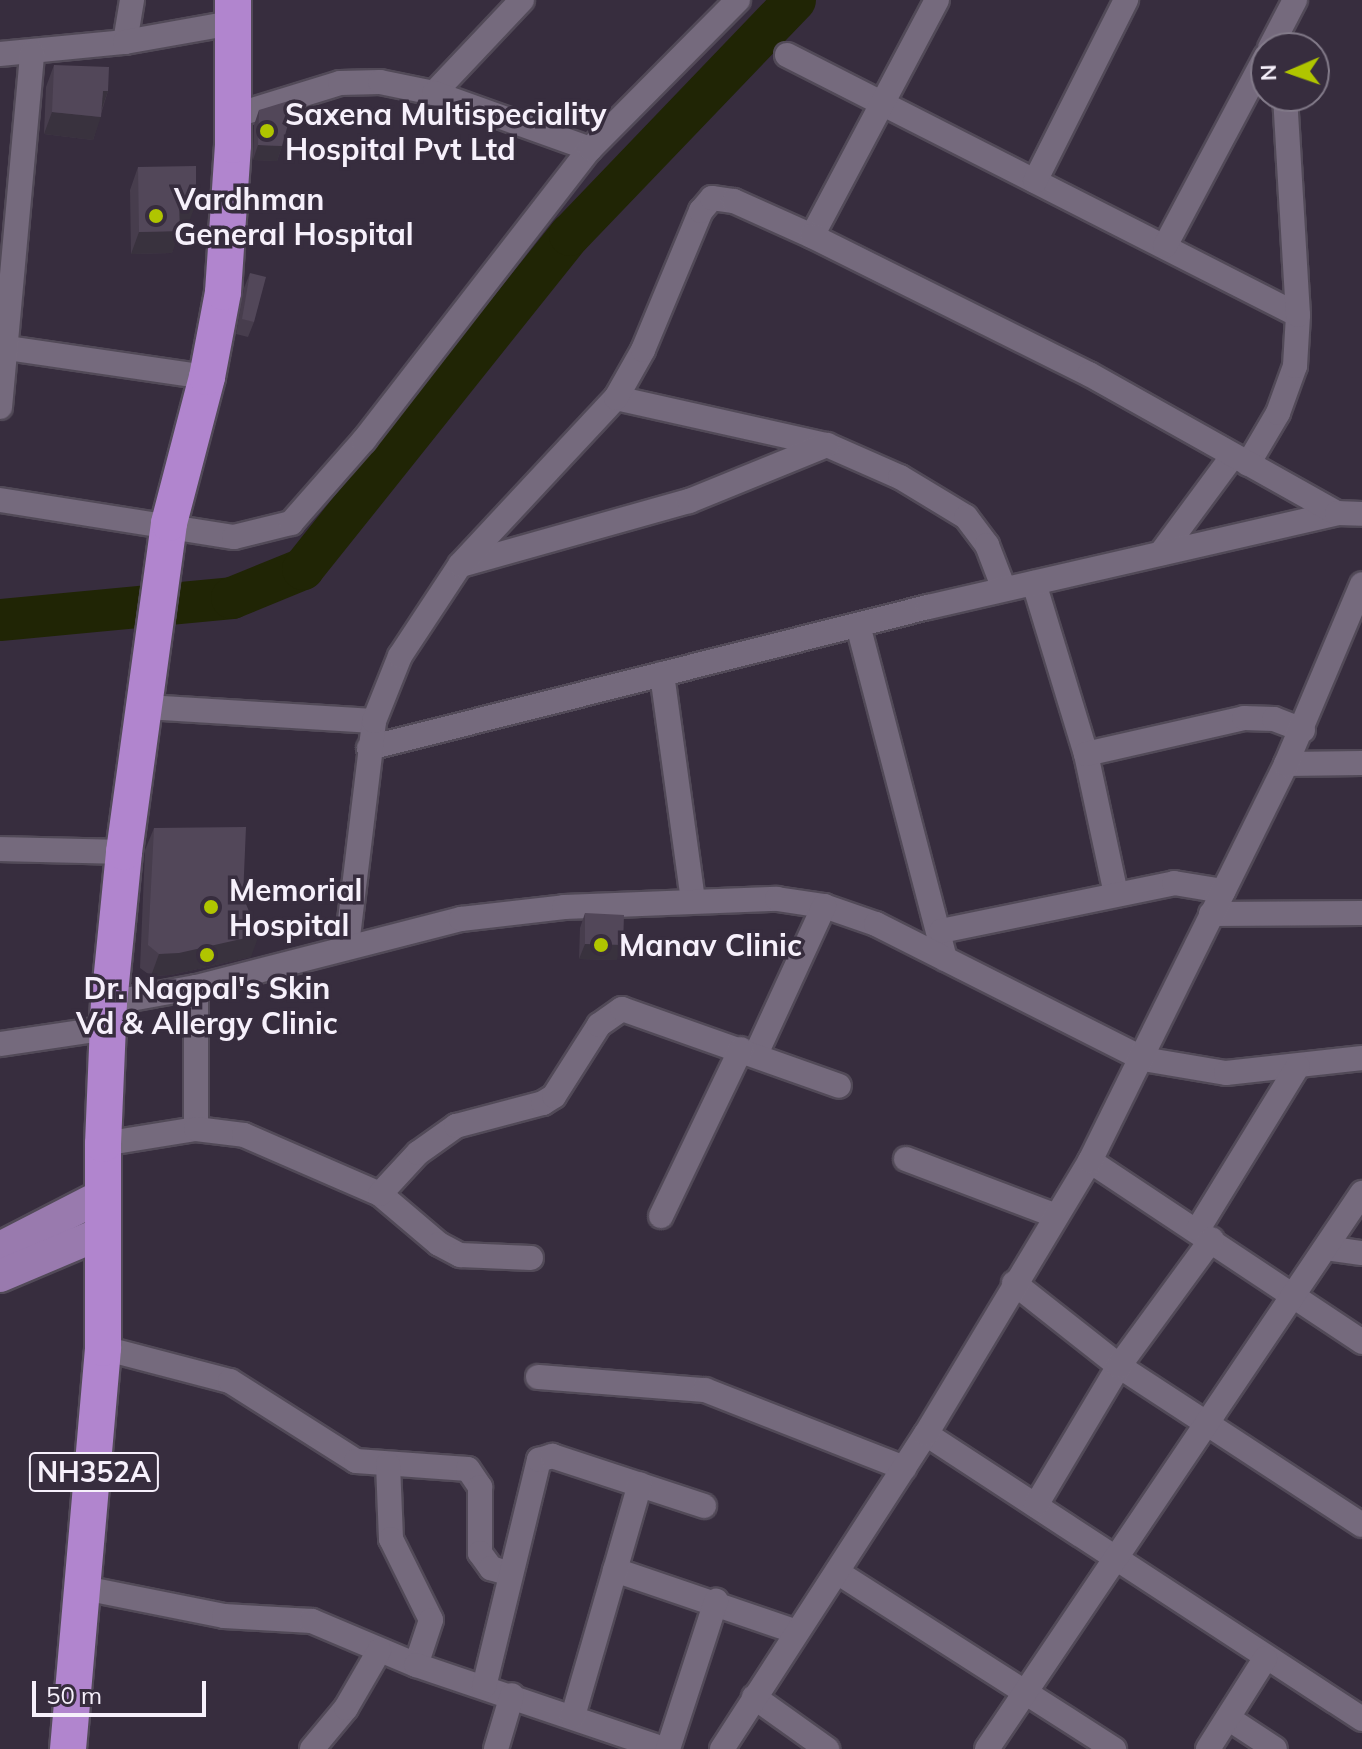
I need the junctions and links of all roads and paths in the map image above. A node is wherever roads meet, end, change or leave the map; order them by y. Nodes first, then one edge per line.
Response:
1 (132, 0) edge
2 (522, 0) edge
3 (937, 0) edge
4 (1126, 0) edge
5 (1295, 0) edge
6 (732, 2) edge
7 (232, 11) edge
8 (1282, 32) edge
9 (125, 42) junction
10 (32, 52) junction
11 (0, 54) edge
12 (787, 55) dead end
13 (1250, 86) edge
14 (434, 93) junction
15 (881, 104) junction
16 (1286, 112) edge
17 (233, 116) junction
18 (590, 149) junction
19 (1035, 181) junction
20 (9, 207) edge
21 (812, 236) junction
22 (1165, 246) junction
23 (1298, 315) junction
24 (7, 348) junction
25 (207, 377) junction
26 (616, 398) junction
27 (0, 407) edge
28 (827, 445) junction
29 (1240, 460) junction
30 (0, 500) edge
31 (1337, 513) junction
32 (1362, 514) edge
33 (167, 537) junction
34 (1161, 553) junction
35 (460, 565) junction
36 (1034, 583) junction
37 (1362, 584) edge
38 (1004, 589) junction
39 (858, 625) junction
40 (662, 674) junction
41 (146, 707) junction
42 (374, 721) junction
43 (1303, 730) junction
44 (369, 748) junction
45 (1086, 754) junction
46 (1362, 763) edge
47 (1286, 764) junction
48 (0, 849) edge
49 (124, 852) junction
50 (1223, 891) junction
51 (1116, 894) junction
52 (693, 900) junction
53 (824, 906) junction
54 (1362, 913) edge
55 (1211, 914) junction
56 (941, 931) junction
57 (347, 945) junction
58 (945, 959) junction
59 (196, 987) junction
60 (109, 1016) junction
61 (0, 1044) edge
62 (748, 1052) junction
63 (1362, 1058) edge
64 (1143, 1059) junction
65 (1298, 1066) junction
66 (839, 1086) dead end
67 (196, 1129) junction
68 (103, 1144) junction
69 (906, 1159) dead end
70 (1090, 1161) junction
71 (1362, 1193) edge
72 (105, 1194) junction
73 (380, 1194) junction
74 (661, 1216) dead end
75 (1056, 1216) junction
76 (104, 1232) junction
77 (1205, 1234) junction
78 (0, 1248) edge
79 (1326, 1248) junction
80 (1362, 1253) edge
81 (531, 1258) dead end
82 (0, 1276) edge
83 (1014, 1283) junction
84 (1295, 1297) junction
85 (1362, 1342) edge
86 (103, 1348) junction
87 (1119, 1366) junction
88 (538, 1377) dead end
89 (1208, 1425) junction
90 (926, 1434) junction
91 (388, 1464) junction
92 (904, 1468) junction
93 (640, 1484) junction
94 (1036, 1505) junction
95 (704, 1506) dead end
96 (1362, 1525) edge
97 (1116, 1562) junction
98 (615, 1570) junction
99 (837, 1572) junction
100 (510, 1574) junction
101 (84, 1588) junction
102 (716, 1601) junction
103 (794, 1631) junction
104 (379, 1651) junction
105 (1265, 1659) junction
106 (416, 1665) junction
107 (484, 1687) junction
108 (1025, 1692) junction
109 (512, 1695) junction
110 (754, 1697) junction
111 (573, 1716) junction
112 (1228, 1718) junction
113 (1362, 1719) edge
114 (1106, 1747) edge
115 (68, 1749) edge
116 (312, 1749) edge
117 (496, 1749) edge
118 (666, 1749) edge
119 (722, 1749) edge
120 (827, 1749) edge
121 (987, 1749) edge
122 (1208, 1749) edge
123 (1275, 1749) edge

1 - 9 street
2 - 14 street
3 - 15 street
4 - 19 street
5 - 8 street
6 - 18 street
7 - 9 street
7 - 17 highway, NH352A
9 - 10 street
10 - 11 street
10 - 20 street
12 - 15 street
13 - 22 street
14 - 17 street
14 - 18 street
15 - 19 street
15 - 21 street
16 - 23 street
17 - 25 highway, NH352A
18 - 33 street
19 - 22 street
20 - 24 street
21 - 26 street
21 - 29 street
22 - 23 street
23 - 29 street
24 - 25 street
24 - 27 street
25 - 33 highway, NH352A
26 - 28 street
26 - 35 street
28 - 35 street
28 - 38 street
29 - 31 street
29 - 34 street
30 - 33 street
31 - 32 street
31 - 34 street
33 - 41 highway, NH352A
34 - 36 street
35 - 42 street
36 - 38 street
36 - 45 street
37 - 43 street
38 - 39 street
39 - 40 street
39 - 56 street
40 - 44 street
40 - 52 street
41 - 42 street
41 - 49 highway, NH352A
42 - 44 street
43 - 45 street
43 - 47 street
44 - 57 street
45 - 51 street
46 - 47 street
47 - 50 street
48 - 49 street
49 - 60 highway, NH352A
50 - 51 street
50 - 55 street
51 - 56 street
52 - 53 street
52 - 57 street
53 - 58 street
53 - 62 street
54 - 55 street
55 - 64 street
56 - 58 street
57 - 59 street
58 - 64 street
59 - 60 street
59 - 67 street
60 - 61 street
60 - 68 highway, NH352A
62 - 66 street
62 - 73 street
62 - 74 street
63 - 65 street
64 - 65 street
64 - 70 street
65 - 77 street
67 - 68 street
67 - 73 street
68 - 72 highway, NH352A
69 - 75 street
70 - 75 street
70 - 77 street
71 - 79 street
72 - 76 highway, NH352A
72 - 78 main road
73 - 81 street
75 - 83 street
76 - 82 main road
76 - 86 highway, NH352A
77 - 84 street
77 - 87 street
79 - 80 street
79 - 84 street
83 - 87 street
83 - 90 street
84 - 85 street
84 - 89 street
86 - 91 street
86 - 101 highway, NH352A
87 - 89 street
87 - 94 street
88 - 92 street
89 - 96 street
89 - 97 street
90 - 92 street
90 - 94 street
91 - 100 street
91 - 106 street
92 - 99 street
93 - 95 street
93 - 98 street
93 - 100 street
94 - 97 street
97 - 105 street
97 - 108 street
98 - 102 street
98 - 111 street
99 - 103 street
99 - 108 street
100 - 107 street
101 - 104 street
101 - 115 highway, NH352A
102 - 103 street
102 - 118 street
103 - 110 street
104 - 106 street
104 - 116 street
105 - 112 street
105 - 113 street
106 - 107 street
107 - 109 street
108 - 114 street
108 - 121 street
109 - 111 street
109 - 117 street
110 - 119 street
110 - 120 street
111 - 118 street
112 - 122 street
112 - 123 street

